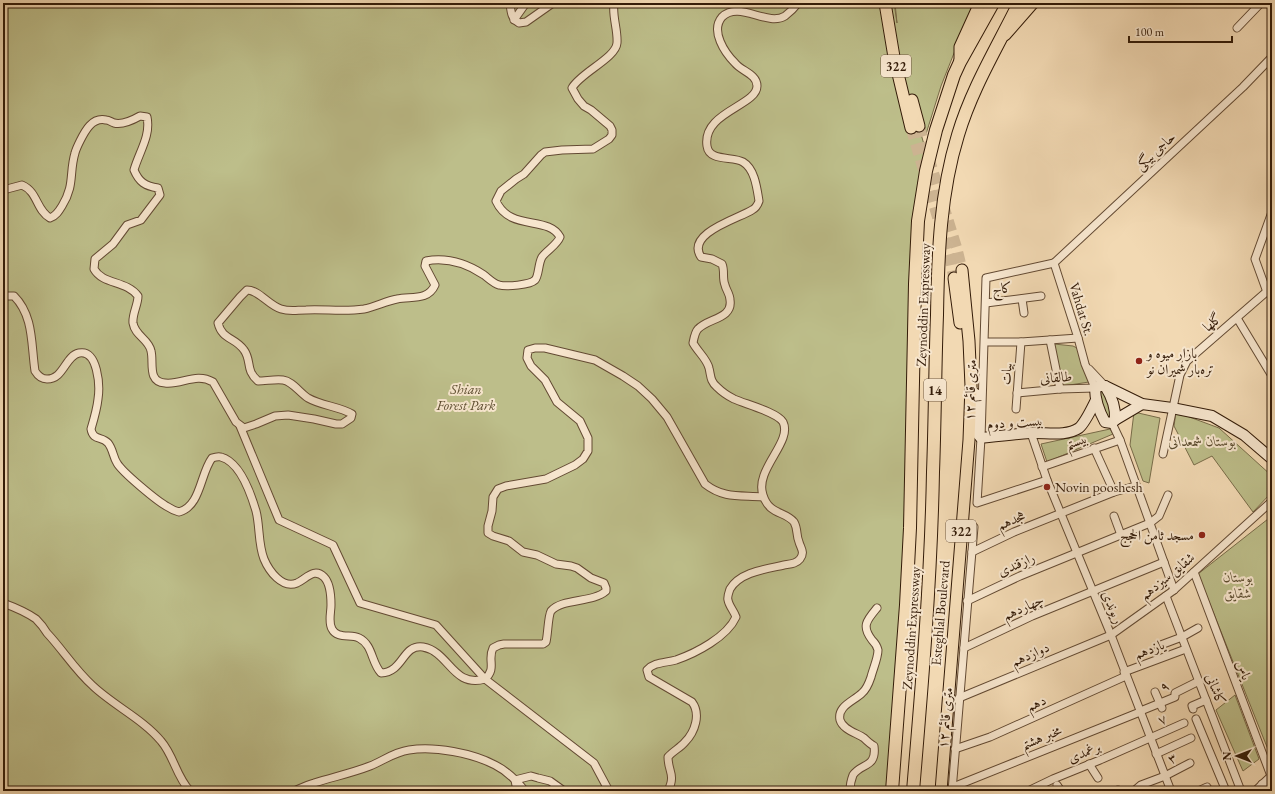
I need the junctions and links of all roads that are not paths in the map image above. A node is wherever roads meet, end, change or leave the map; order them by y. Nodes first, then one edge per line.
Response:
1 (510, 3) edge
2 (526, 3) edge
3 (554, 3) edge
4 (614, 3) edge
5 (798, 3) edge
6 (885, 3) edge
7 (892, 3) edge
8 (980, 3) edge
9 (993, 3) edge
10 (1019, 3) edge
11 (1033, 3) edge
12 (1261, 3) edge
13 (514, 20) junction
14 (1237, 28) dead end
15 (1002, 39) junction
16 (1272, 57) edge
17 (960, 62) junction
18 (3, 192) edge
19 (1272, 212) edge
20 (1054, 263) junction
21 (1269, 290) edge
22 (3, 296) edge
23 (1041, 296) dead end
24 (1022, 298) junction
25 (986, 303) junction
26 (1024, 313) dead end
27 (1237, 318) junction
28 (1078, 338) junction
29 (1050, 340) junction
30 (988, 342) dead end
31 (1021, 342) junction
32 (970, 355) junction
33 (1272, 376) edge
34 (1100, 387) junction
35 (1060, 389) junction
36 (1017, 393) junction
37 (1096, 400) junction
38 (1142, 404) junction
39 (1172, 408) junction
40 (1016, 409) dead end
41 (1113, 422) junction
42 (240, 426) junction
43 (1031, 433) junction
44 (982, 438) junction
45 (1120, 440) junction
46 (1094, 448) junction
47 (1163, 454) dead end
48 (1272, 459) edge
49 (1042, 467) junction
50 (1047, 480) junction
51 (1136, 486) junction
52 (1114, 492) junction
53 (1168, 495) dead end
54 (763, 497) junction
55 (1271, 504) edge
56 (1060, 514) junction
57 (1114, 516) dead end
58 (1150, 523) junction
59 (974, 527) dead end
60 (1121, 535) junction
61 (972, 552) junction
62 (1077, 553) junction
63 (1164, 562) junction
64 (1194, 572) junction
65 (1174, 590) junction
66 (1093, 592) junction
67 (1166, 596) junction
68 (967, 601) junction
69 (3, 603) edge
70 (877, 608) dead end
71 (1198, 628) dead end
72 (1111, 635) junction
73 (1182, 637) junction
74 (1158, 646) dead end
75 (964, 648) junction
76 (1183, 650) dead end
77 (1125, 674) junction
78 (485, 679) junction
79 (1199, 681) junction
80 (1155, 692) dead end
81 (959, 698) junction
82 (1206, 700) junction
83 (1161, 706) junction
84 (1193, 709) dead end
85 (1142, 711) junction
86 (1196, 719) dead end
87 (1184, 723) dead end
88 (1150, 738) junction
89 (1191, 738) dead end
90 (955, 749) junction
91 (1156, 754) junction
92 (1190, 763) dead end
93 (1089, 764) junction
94 (1272, 775) edge
95 (1165, 776) junction
96 (1098, 778) dead end
97 (515, 780) junction
98 (1262, 784) junction
99 (1207, 788) dead end
100 (952, 789) edge
101 (190, 791) edge
102 (294, 791) edge
103 (517, 791) edge
104 (525, 791) edge
105 (564, 791) edge
106 (609, 791) edge
107 (668, 791) edge
108 (850, 791) edge
109 (892, 791) edge
110 (913, 791) edge
111 (935, 791) edge
112 (941, 791) edge
113 (1028, 791) edge
114 (1134, 791) edge
115 (1171, 791) edge
116 (1198, 791) edge
117 (1226, 791) edge
118 (1241, 791) edge
119 (1254, 791) edge
120 (1268, 791) edge

1 - 13 street
2 - 13 street
3 - 13 street
4 - 42 street
5 - 54 street
6 - 7 main road, 322
8 - 17 main road
9 - 17 highway, Zeynoddin Expressway / 14
10 - 15 highway, Zeynoddin Expressway / 14
11 - 15 main road
12 - 14 street
15 - 110 highway, Zeynoddin Expressway / 14
16 - 20 street, حاجی بیگی
17 - 109 highway, Zeynoddin Expressway / 14
18 - 42 street
19 - 21 street
20 - 25 street, ۱۲ متری قائم
20 - 28 street, Vahdat St.
21 - 27 street, گلها
22 - 78 street
23 - 24 street, کاج
24 - 25 street, کاج
24 - 26 street, کاج
25 - 44 street, ۱۲ متری قائم
27 - 33 street
27 - 39 street, گلها
28 - 29 street
28 - 34 street, Vahdat St.
29 - 31 street
29 - 35 street
30 - 31 street
31 - 36 street, بیات
32 - 44 main road, بیست و دوم
32 - 111 main road, Esteghlal Boulevard / 322
32 - 112 main road, Esteghlal Boulevard / 322
34 - 35 street, طالقانی
34 - 37 main road
34 - 38 main road
34 - 41 main road
35 - 36 street, طالقانی
36 - 40 street, بیات
37 - 41 main road
37 - 43 main road, بیست و دوم
38 - 39 main road
38 - 41 main road
39 - 47 street, گلها
39 - 48 main road
41 - 45 street
42 - 78 street
43 - 44 main road, بیست و دوم
43 - 49 street, ریوندی
44 - 50 street, ۱۲ متری قائم
45 - 46 street, بیستم
45 - 51 street
46 - 49 street, بیستم
46 - 52 street
49 - 50 street, ریوندی
50 - 56 street, ریوندی
51 - 52 street, هجدهم
51 - 58 street
52 - 56 street, هجدهم
53 - 58 street
54 - 78 street
54 - 107 street
55 - 64 street, شقایق سیزدهم
56 - 61 street, هجدهم
56 - 62 street, ریوندی
57 - 60 street
58 - 60 street, رازقندی
58 - 63 street
59 - 61 street, ۱۲ متری قائم
60 - 62 street, رازقندی
61 - 68 street, ۱۲ متری قائم
62 - 66 street, ریوندی
62 - 68 street, رازقندی
63 - 65 street
63 - 66 street, چهاردهم
64 - 65 street, شقایق سیزدهم
64 - 94 street, یاس
65 - 67 street, شقایق سیزدهم
66 - 72 street, ریوندی
66 - 75 street, چهاردهم
67 - 72 street, شقایق سیزدهم
67 - 73 street, کاشانی
68 - 75 street, ۱۲ متری قائم
69 - 101 street
70 - 108 street
71 - 73 street
72 - 77 street, ریوندی
72 - 81 street, دوازدهم
73 - 74 street
73 - 79 street, کاشانی
75 - 81 street, ۱۲ متری قائم
76 - 77 street, یازدهم
77 - 85 street, ریوندی
77 - 90 street, دهم
78 - 106 street
79 - 82 street, کاشانی
79 - 83 street, ۹
80 - 83 street
81 - 90 street, ۱۲ متری قائم
82 - 84 street
82 - 118 street, کاشانی
83 - 85 street, ۹
85 - 88 street, ریوندی
85 - 100 street, مخبر هشتم
86 - 117 street
87 - 88 street, ۷
88 - 91 street, ریوندی
88 - 93 street, برغمدی
89 - 91 street
90 - 100 street, ۱۲ متری قائم
91 - 95 street, ریوندی
92 - 95 street, ۳
93 - 96 street
93 - 113 street, برغمدی
94 - 98 street
95 - 114 street
95 - 115 street, ریوندی
97 - 102 street
97 - 103 street
97 - 104 street
97 - 105 street
98 - 119 street
98 - 120 street
99 - 116 street

